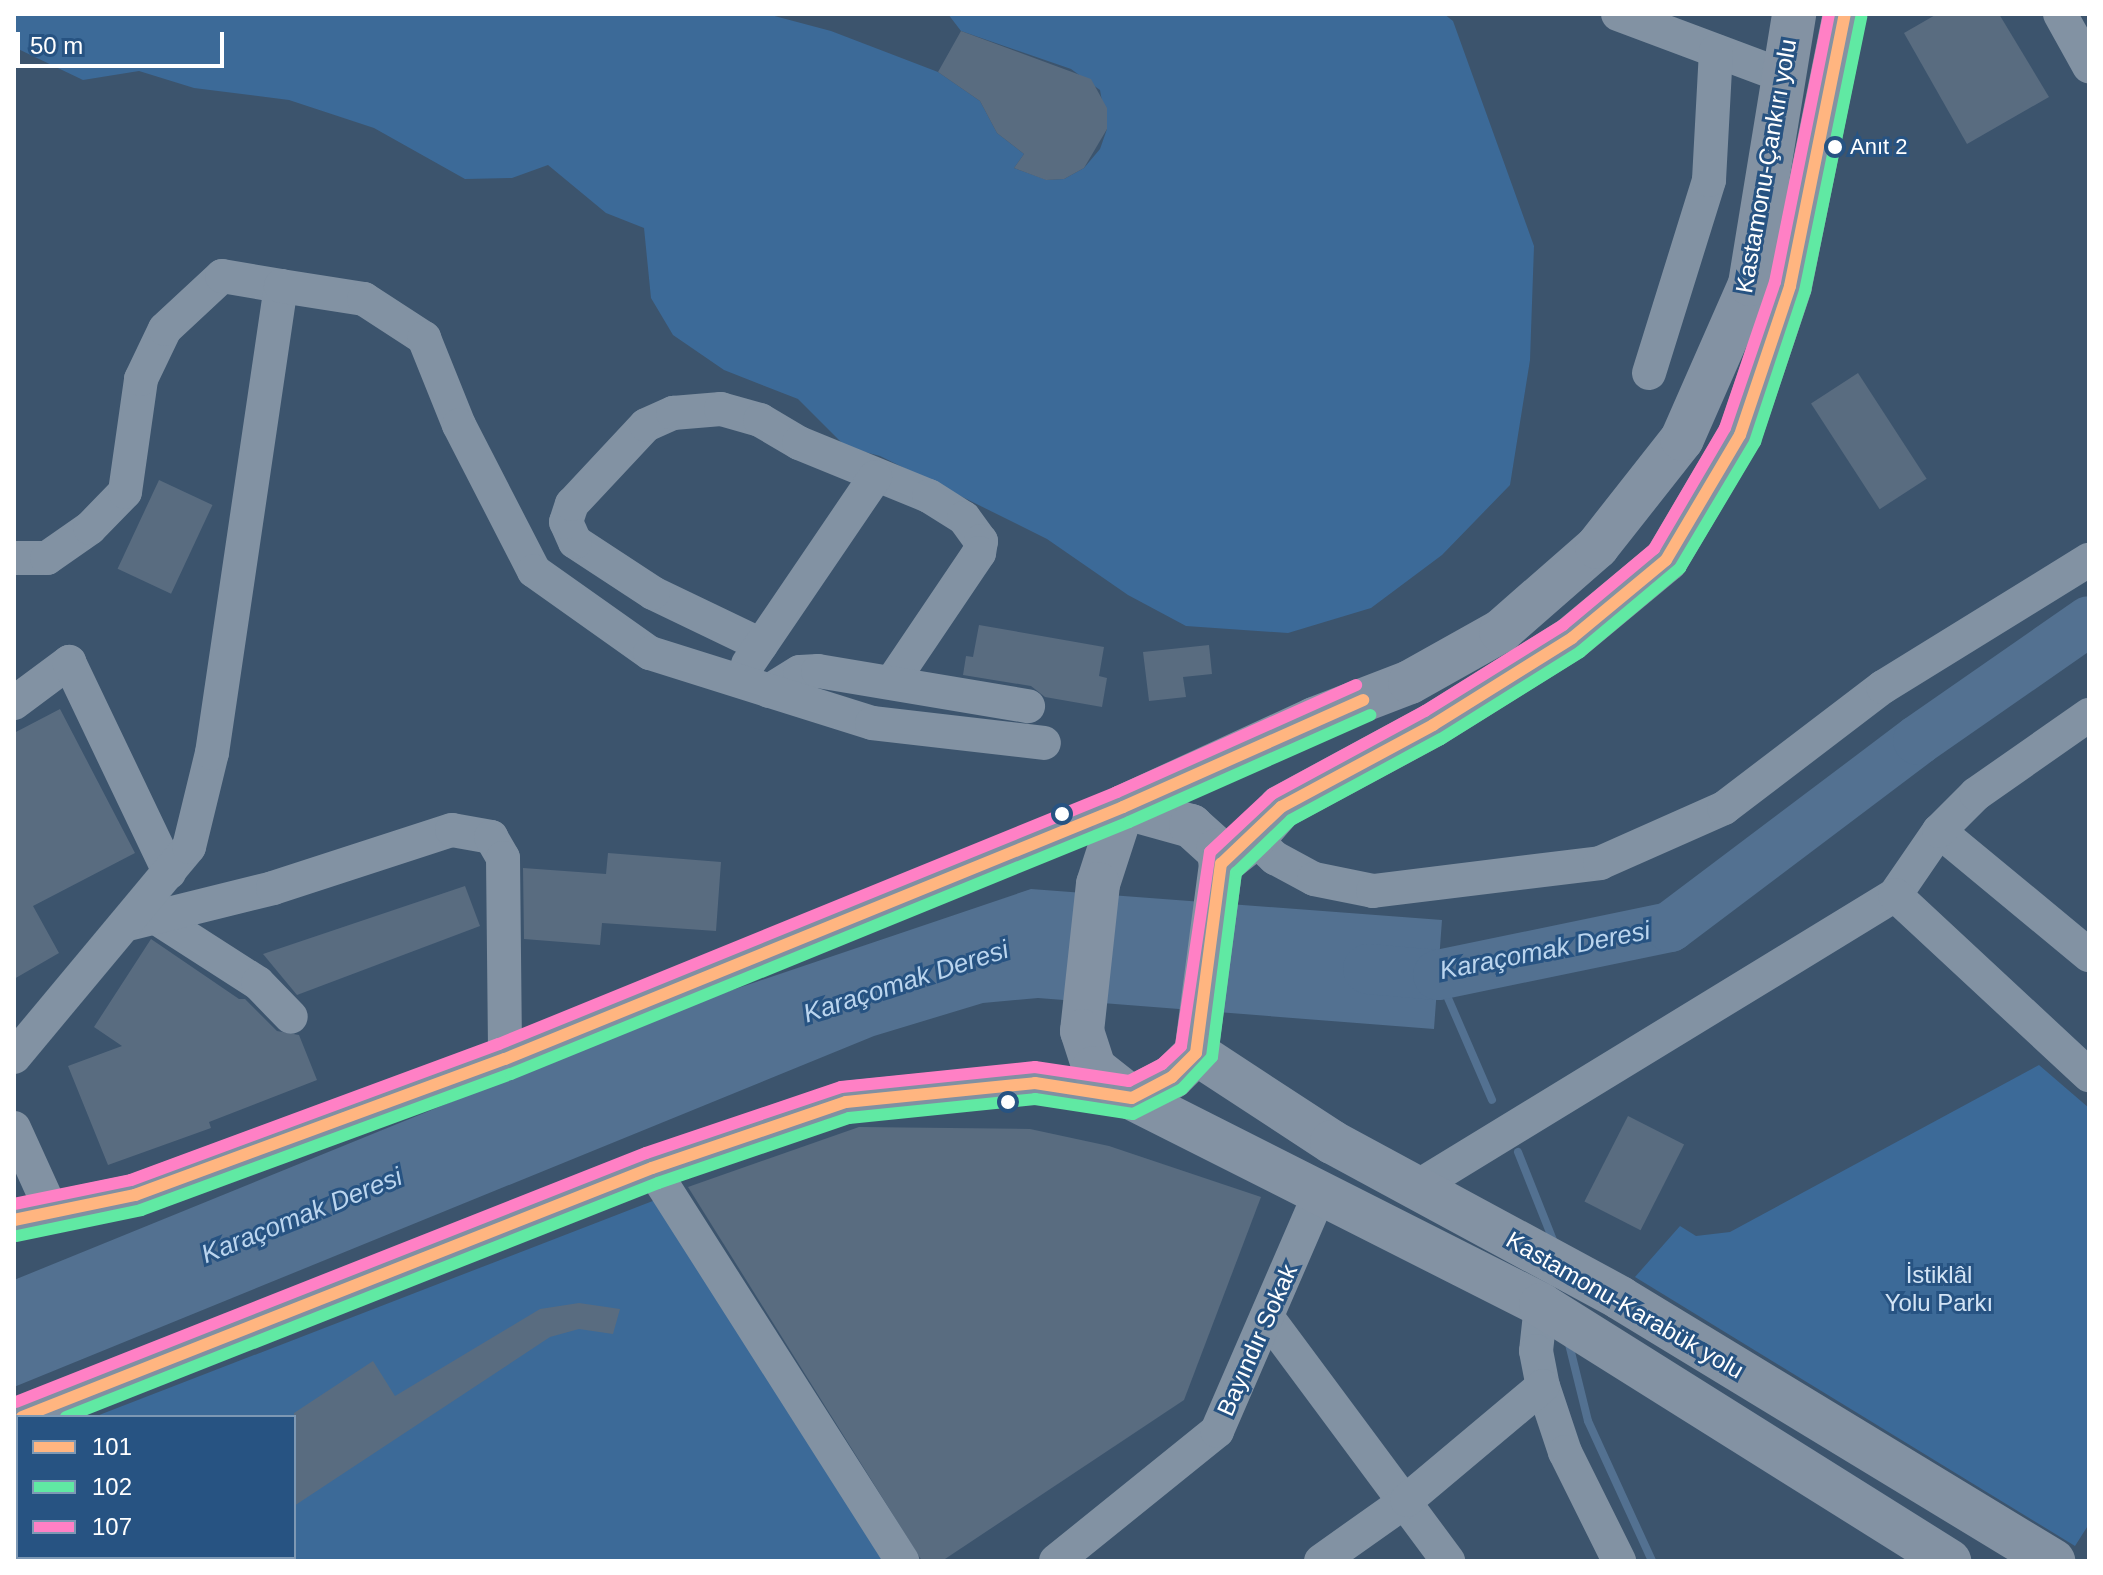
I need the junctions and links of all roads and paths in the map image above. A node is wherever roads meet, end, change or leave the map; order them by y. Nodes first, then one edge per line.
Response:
1 (1794, 14) edge
2 (1845, 14) edge
3 (2060, 14) edge
4 (1629, 19) edge
5 (1716, 51) junction
6 (2089, 66) edge
7 (1784, 76) junction
8 (281, 286) junction
9 (1649, 373) dead end
10 (875, 477) junction
11 (14, 558) edge
12 (2089, 560) edge
13 (761, 645) junction
14 (892, 682) junction
15 (753, 686) junction
16 (14, 703) edge
17 (1028, 706) dead end
18 (2089, 715) edge
19 (1044, 743) dead end
20 (1123, 807) junction
21 (1939, 831) junction
22 (1238, 851) junction
23 (169, 872) junction
24 (1895, 895) junction
25 (142, 921) junction
26 (2089, 955) edge
27 (291, 1017) dead end
28 (1196, 1053) junction
29 (14, 1057) edge
30 (505, 1059) junction
31 (2089, 1075) edge
32 (1132, 1098) junction
33 (14, 1128) edge
34 (652, 1168) junction
35 (1417, 1187) junction
36 (1321, 1191) junction
37 (33, 1217) edge
38 (1541, 1305) junction
39 (1267, 1317) junction
40 (1543, 1386) junction
41 (26, 1415) edge
42 (1407, 1500) junction
43 (1610, 1557) edge
44 (902, 1561) edge
45 (1056, 1561) edge
46 (1321, 1561) edge
47 (1448, 1561) edge
48 (1949, 1561) edge
49 (2053, 1561) edge

1 - 7 highway, Kastamonu-Çankırı yolu
2 - 22 highway, Kastamonu-Çankırı yolu
3 - 6 street
4 - 5 street
5 - 7 street
5 - 9 street
7 - 20 highway, Kastamonu-Çankırı yolu
8 - 11 street
8 - 15 street
8 - 23 street
10 - 13 street
10 - 13 street
10 - 14 street
12 - 22 street
13 - 15 street
14 - 15 street
14 - 17 street
15 - 19 street
16 - 23 street
18 - 21 street
20 - 22 highway
20 - 30 main road
20 - 32 highway
21 - 24 street
21 - 26 street
22 - 28 highway
23 - 25 street
24 - 31 street
24 - 35 street
25 - 27 street
25 - 29 street
25 - 30 street
28 - 32 highway
28 - 35 highway, Kastamonu-Karabük yolu
30 - 37 main road
32 - 34 main road
32 - 36 highway
33 - 37 street
34 - 41 main road
34 - 44 street
35 - 49 highway, Kastamonu-Karabük yolu
36 - 38 highway
36 - 39 street, Bayındır Sokak
38 - 40 street
38 - 48 highway
39 - 42 street
39 - 45 street, Bayındır Sokak
40 - 42 street
40 - 43 street
42 - 46 street
42 - 47 street

